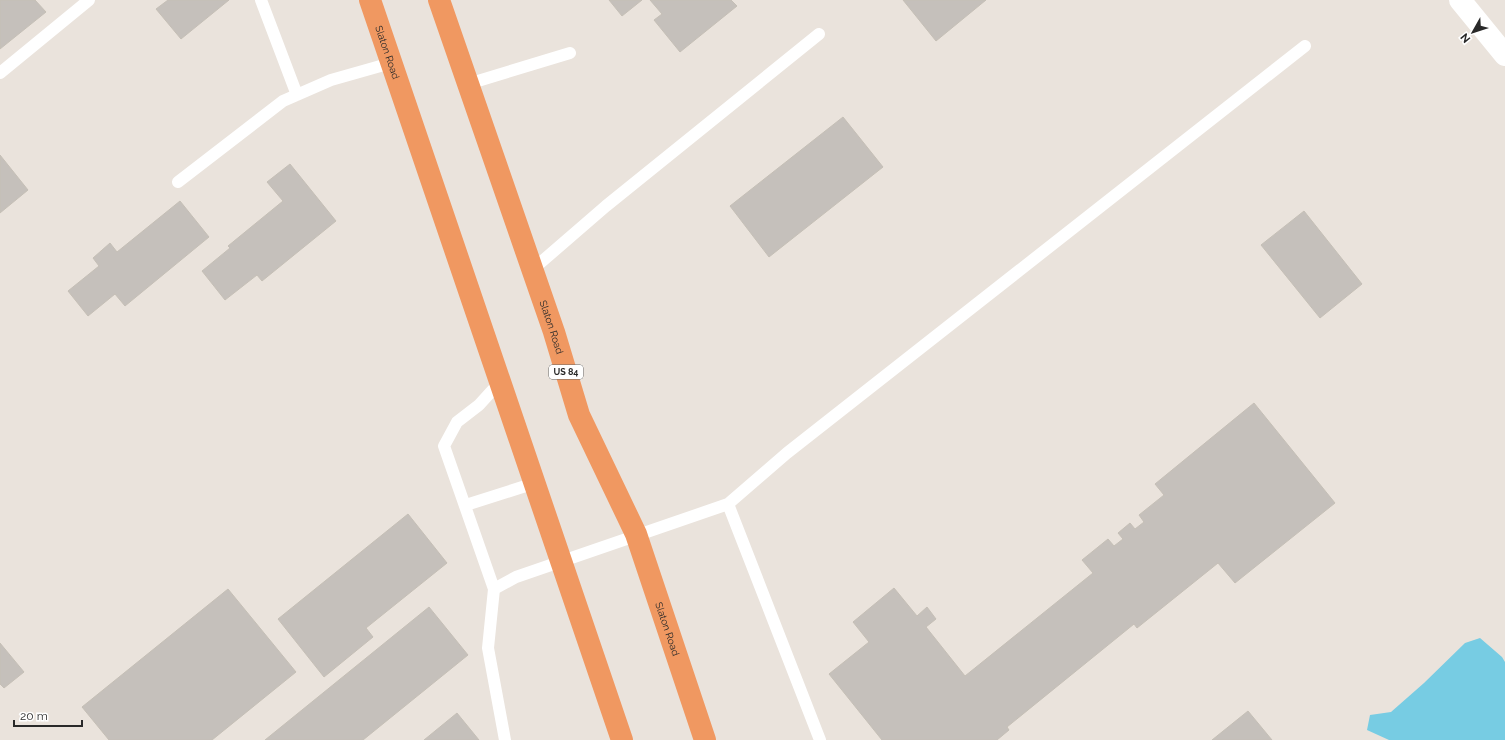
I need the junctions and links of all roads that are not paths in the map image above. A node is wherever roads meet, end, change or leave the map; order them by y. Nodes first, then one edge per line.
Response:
1 (89, 0) edge
2 (261, 0) edge
3 (370, 0) edge
4 (439, 0) edge
5 (1460, 0) edge
6 (819, 34) dead end
7 (1305, 46) dead end
8 (570, 53) dead end
9 (1505, 55) edge
10 (391, 63) junction
11 (0, 73) edge
12 (468, 84) junction
13 (297, 95) junction
14 (178, 182) dead end
15 (532, 270) junction
16 (499, 383) junction
17 (536, 483) junction
18 (728, 504) junction
19 (466, 506) junction
20 (636, 534) junction
21 (561, 563) junction
22 (494, 589) junction
23 (505, 740) edge
24 (622, 740) edge
25 (705, 740) edge
26 (820, 740) edge

1 - 11 lane
2 - 13 lane
3 - 10 highway, Slaton Road
4 - 12 highway, Slaton Road / US 84
5 - 9 main road
6 - 15 lane
7 - 18 lane
8 - 12 lane
10 - 13 lane
10 - 16 highway, Slaton Road
12 - 15 highway, Slaton Road / US 84
13 - 14 lane
15 - 20 highway, Slaton Road / US 84
16 - 17 highway, Slaton Road
16 - 19 lane
17 - 19 lane
17 - 21 highway, Slaton Road
18 - 20 lane
18 - 26 lane
19 - 22 lane
20 - 21 lane
20 - 25 highway, Slaton Road / US 84
21 - 22 lane
21 - 24 highway, Slaton Road
22 - 23 lane

